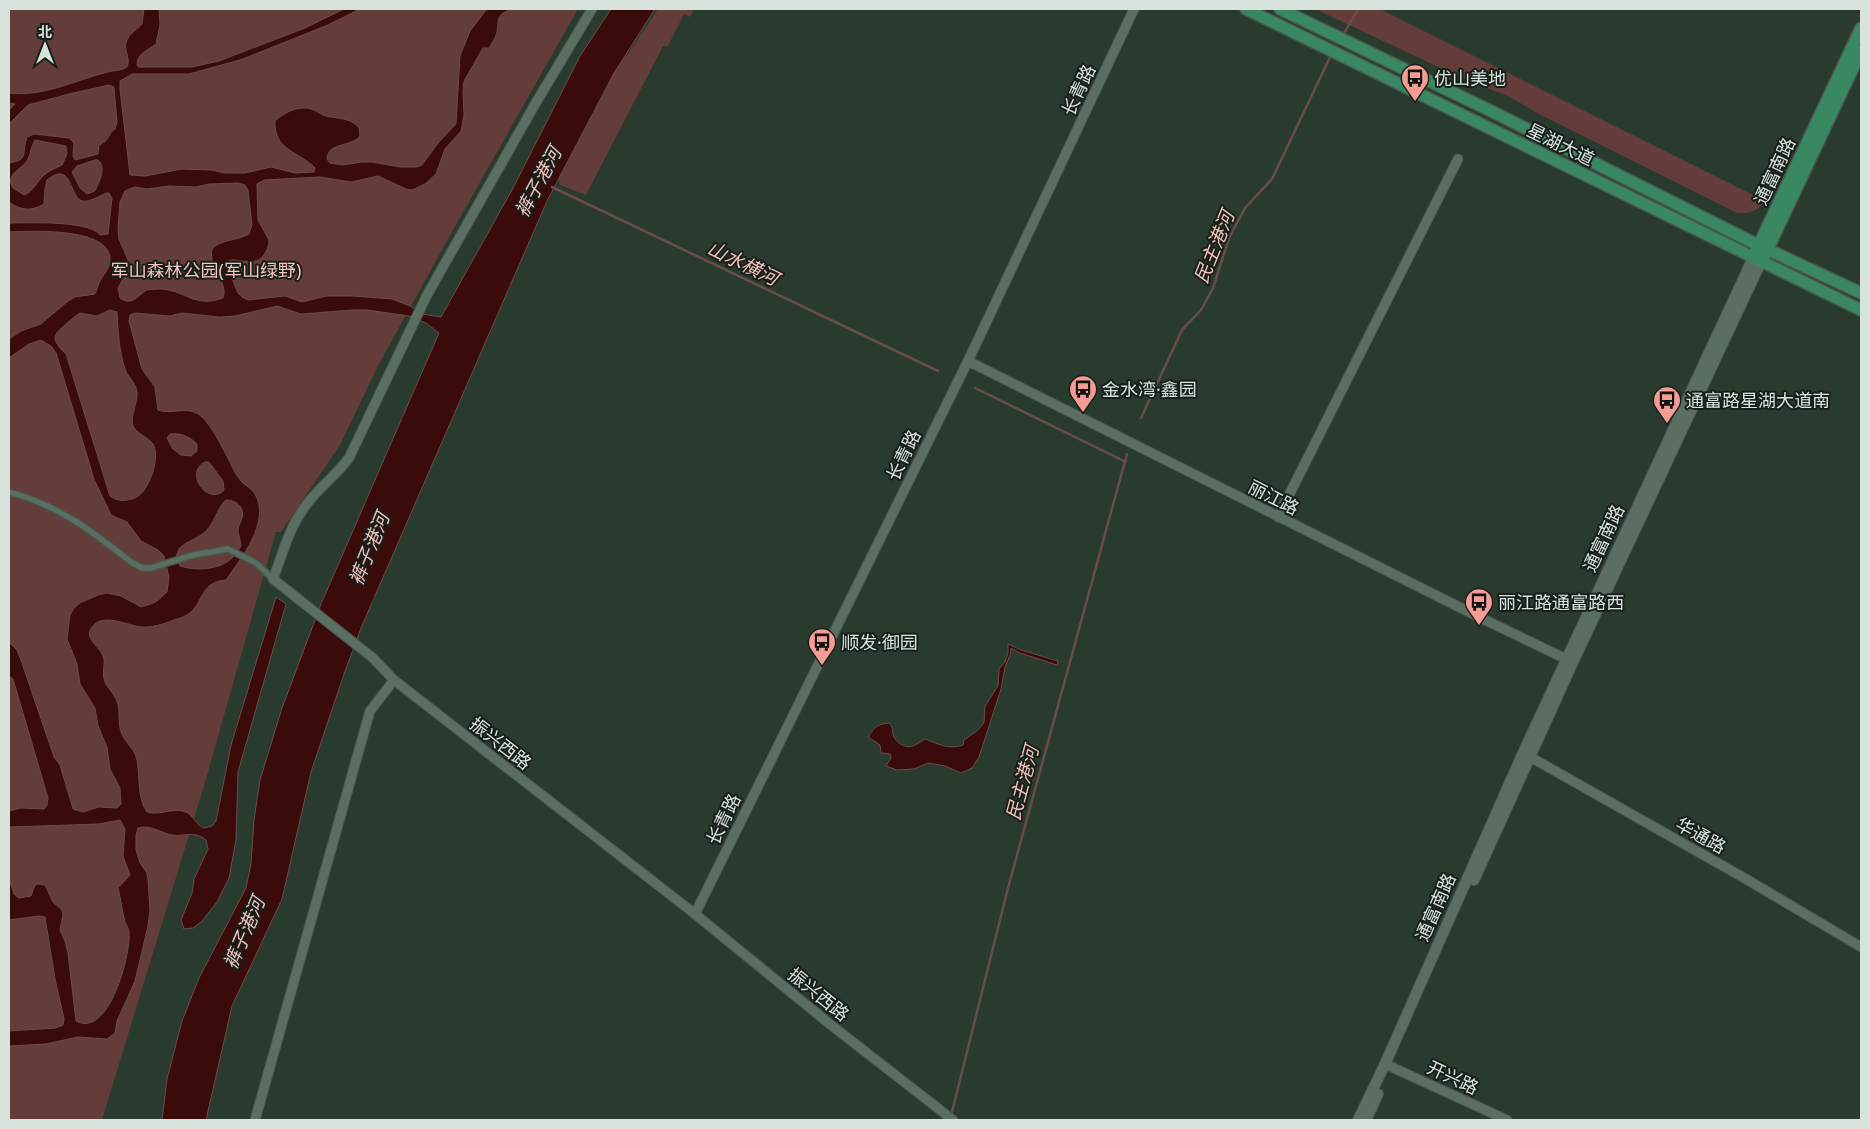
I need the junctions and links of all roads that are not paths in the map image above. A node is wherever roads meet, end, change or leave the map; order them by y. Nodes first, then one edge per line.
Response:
1 (592, 9) edge
2 (1134, 9) edge
3 (1246, 9) edge
4 (1280, 9) edge
5 (1861, 28) edge
6 (1861, 51) edge
7 (1458, 159) dead end
8 (1763, 247) junction
9 (1757, 260) junction
10 (1861, 293) edge
11 (1861, 310) edge
12 (968, 361) junction
13 (9, 492) edge
14 (1278, 517) junction
15 (273, 579) junction
16 (1566, 659) junction
17 (394, 680) junction
18 (1526, 755) junction
19 (695, 914) junction
20 (1861, 947) edge
21 (1388, 1065) junction
22 (255, 1120) edge
23 (953, 1120) edge
24 (1358, 1120) edge
25 (1366, 1120) edge
26 (1507, 1120) edge

1 - 15 street
2 - 12 street, 长青路
3 - 9 main road, 星湖大道
4 - 8 main road, 星湖大道
5 - 8 main road, 通富南路
6 - 8 main road, 通富南路
7 - 14 street
8 - 9 main road, 通富南路
8 - 10 main road, 星湖大道
9 - 11 main road, 星湖大道
9 - 16 main road, 通富南路
9 - 18 main road, 通富南路
12 - 14 street, 丽江路
12 - 19 street, 长青路
13 - 15 street
14 - 16 street, 丽江路
15 - 17 street, 振兴西路
16 - 18 main road, 通富南路
17 - 19 street, 振兴西路
17 - 22 street
18 - 20 street, 华通路
18 - 21 main road, 通富南路
19 - 23 street, 振兴西路
21 - 24 main road, 通富南路
21 - 25 main road, 通富南路
21 - 26 street, 开兴路

